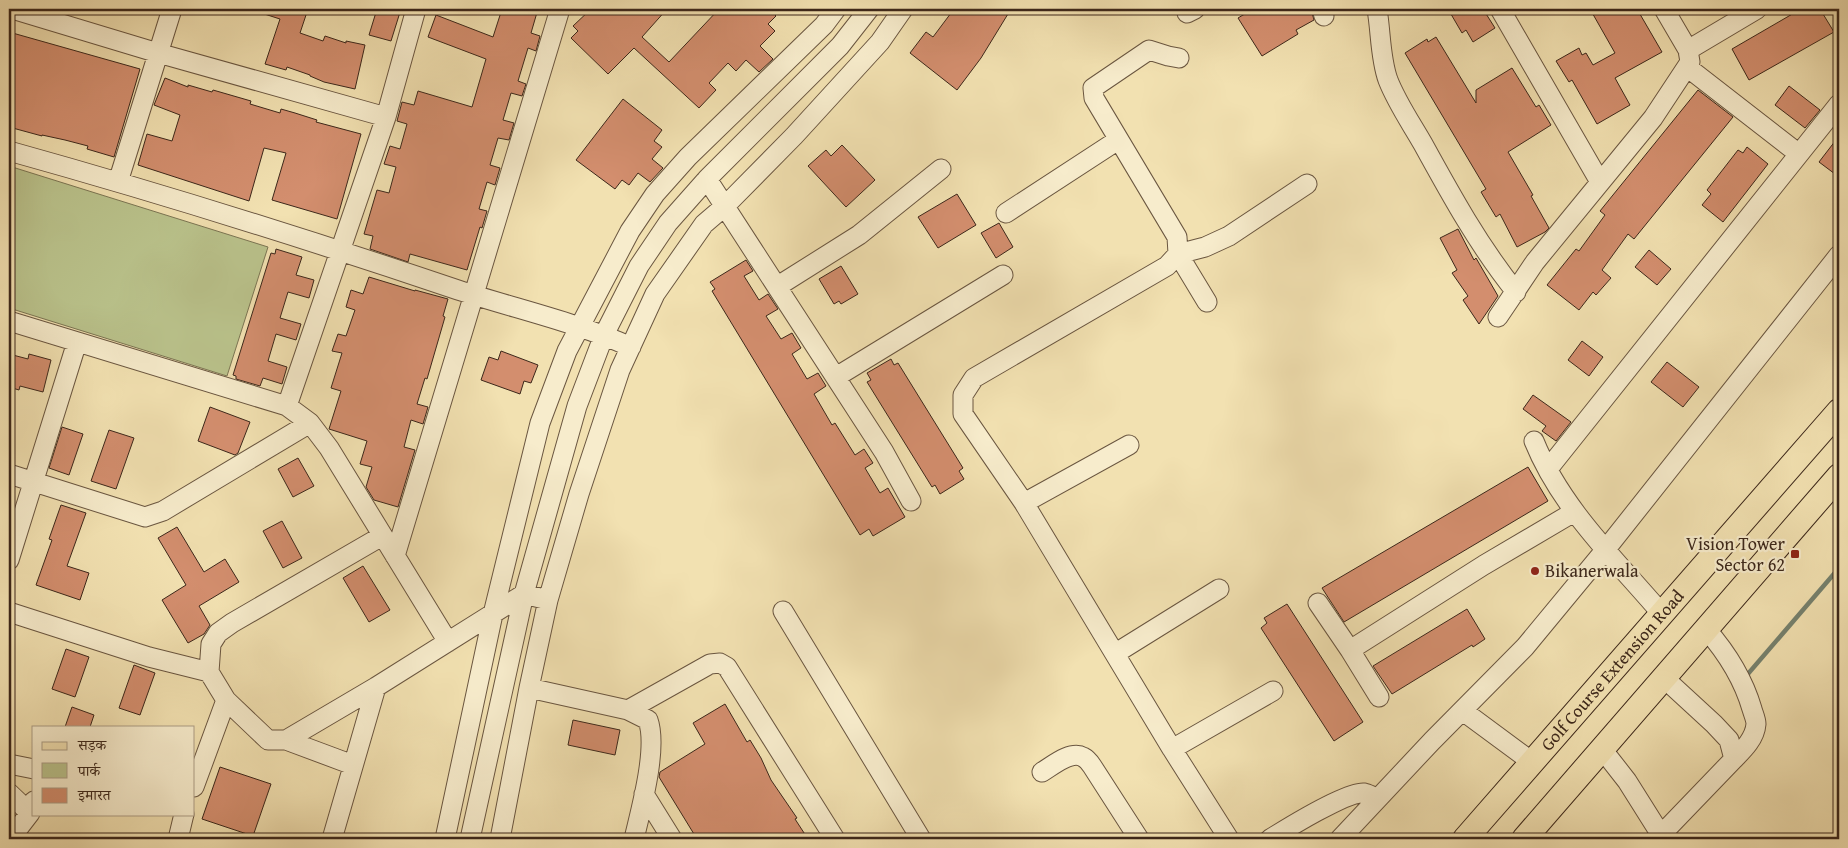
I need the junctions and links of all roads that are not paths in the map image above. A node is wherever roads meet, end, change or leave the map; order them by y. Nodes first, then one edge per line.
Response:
1 (172, 9) edge
2 (416, 9) edge
3 (560, 9) edge
4 (836, 9) edge
5 (869, 9) edge
6 (903, 9) edge
7 (1377, 9) edge
8 (1500, 9) edge
9 (1664, 9) edge
10 (1757, 9) edge
11 (22, 10) edge
12 (158, 53) junction
13 (1180, 58) dead end
14 (1688, 58) junction
15 (1839, 104) edge
16 (386, 117) junction
17 (1118, 140) junction
18 (9, 151) edge
19 (1799, 154) junction
20 (941, 169) dead end
21 (707, 179) junction
22 (118, 182) junction
23 (1600, 182) junction
24 (1307, 184) dead end
25 (725, 206) junction
26 (1006, 213) dead end
27 (340, 250) junction
28 (1178, 254) junction
29 (1839, 255) edge
30 (1003, 275) dead end
31 (778, 286) junction
32 (1516, 292) junction
33 (473, 295) junction
34 (1208, 302) dead end
35 (1498, 317) dead end
36 (9, 321) edge
37 (579, 328) junction
38 (604, 335) junction
39 (77, 342) junction
40 (631, 347) junction
41 (836, 377) junction
42 (287, 406) junction
43 (1839, 411) edge
44 (310, 423) junction
45 (1534, 441) dead end
46 (1128, 445) dead end
47 (1548, 469) junction
48 (9, 474) edge
49 (1839, 476) edge
50 (33, 481) junction
51 (911, 501) dead end
52 (1024, 503) junction
53 (1574, 512) junction
54 (382, 536) junction
55 (1606, 549) junction
56 (395, 556) junction
57 (9, 560) edge
58 (1219, 589) dead end
59 (524, 594) junction
60 (548, 600) junction
61 (1318, 603) dead end
62 (783, 611) dead end
63 (9, 612) edge
64 (493, 614) junction
65 (1662, 614) junction
66 (1706, 629) junction
67 (448, 642) junction
68 (1350, 650) junction
69 (1116, 653) junction
70 (209, 672) junction
71 (1664, 678) junction
72 (376, 687) junction
73 (529, 688) junction
74 (1273, 691) dead end
75 (1379, 697) dead end
76 (226, 700) junction
77 (628, 710) junction
78 (1463, 710) junction
79 (286, 740) junction
80 (1172, 749) junction
81 (1602, 749) junction
82 (1734, 759) junction
83 (1532, 762) junction
84 (9, 764) edge
85 (353, 765) junction
86 (32, 769) edge
87 (1042, 772) dead end
88 (195, 784) edge
89 (9, 793) edge
90 (644, 794) junction
91 (1378, 798) junction
92 (32, 807) edge
93 (184, 816) edge
94 (1659, 837) edge
95 (10, 839) edge
96 (178, 839) edge
97 (332, 839) edge
98 (445, 839) edge
99 (470, 839) edge
100 (500, 839) edge
101 (634, 839) edge
102 (672, 839) edge
103 (834, 839) edge
104 (921, 839) edge
105 (1139, 839) edge
106 (1229, 839) edge
107 (1270, 839) edge
108 (1340, 839) edge
109 (1465, 839) edge
110 (1524, 839) edge

1 - 12 street
2 - 16 street
3 - 33 street
4 - 37 street
5 - 21 street
6 - 25 street
7 - 32 street
8 - 23 street
9 - 14 street
10 - 14 street
11 - 12 street
12 - 16 street
12 - 22 street
13 - 17 street
14 - 19 street
14 - 23 street
15 - 19 street
16 - 27 street
17 - 26 street
17 - 28 street
18 - 22 street
19 - 47 street
20 - 31 street
21 - 25 street
21 - 38 street
22 - 27 street
23 - 32 street
24 - 28 street
25 - 31 street
25 - 40 street
27 - 33 street
27 - 42 street
28 - 34 street
28 - 52 street
29 - 55 street
30 - 41 street
31 - 41 street
32 - 35 street
33 - 37 street
33 - 56 street
36 - 39 street
37 - 38 street
37 - 64 street
38 - 40 street
38 - 59 street
39 - 42 street
39 - 50 street
40 - 60 street
41 - 51 street
42 - 44 street
43 - 65 main road, Golf Course Extension Road
44 - 50 street
44 - 54 street
45 - 47 street
46 - 52 street
47 - 53 street
48 - 50 street
49 - 66 main road
50 - 57 street
52 - 69 street
53 - 55 street
53 - 68 street
54 - 56 street
54 - 70 street
55 - 65 street
55 - 78 street
56 - 67 street
58 - 69 street
59 - 60 street
59 - 64 street
59 - 99 street
60 - 73 street
61 - 68 street
62 - 104 street
63 - 70 street
64 - 67 street
64 - 98 street
65 - 83 main road, Golf Course Extension Road
66 - 71 main road
66 - 82 street
67 - 72 street
68 - 75 street
69 - 80 street
70 - 76 street
71 - 81 main road
71 - 82 street
72 - 79 street
72 - 85 street
73 - 77 street
73 - 100 street
74 - 80 street
76 - 79 street
76 - 88 street
77 - 90 street
77 - 103 street
78 - 83 street
78 - 91 street
79 - 85 street
80 - 106 street
81 - 94 street
81 - 110 main road
82 - 94 street
83 - 109 main road, Golf Course Extension Road
84 - 86 street
85 - 97 street
87 - 105 street
89 - 92 street
90 - 101 street
90 - 102 street
91 - 107 street
91 - 108 street
92 - 95 street
93 - 96 street

